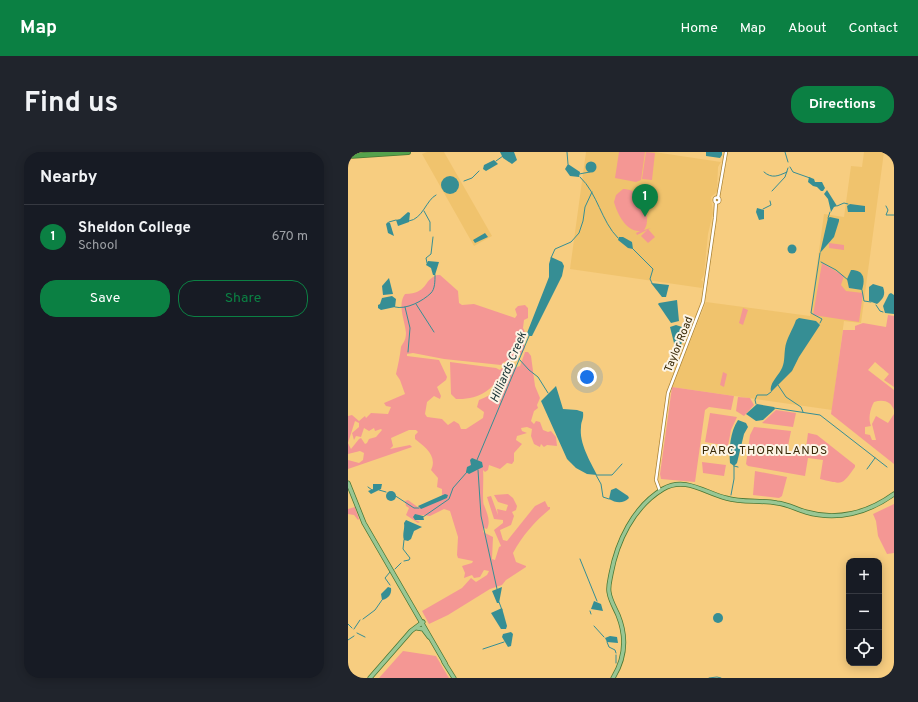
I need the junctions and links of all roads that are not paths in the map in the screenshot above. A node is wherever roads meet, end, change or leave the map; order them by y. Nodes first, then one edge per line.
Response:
1 (408, 152) edge
2 (726, 152) edge
3 (348, 156) edge
4 (348, 483) edge
5 (660, 491) junction
6 (894, 494) edge
7 (404, 590) junction
8 (418, 617) junction
9 (422, 623) junction
10 (417, 628) junction
11 (411, 632) junction
12 (432, 641) junction
13 (445, 663) junction
14 (370, 678) edge
15 (454, 678) edge
16 (613, 678) edge

1 - 3 highway
2 - 5 street, Taylor Road
4 - 7 main road
5 - 6 main road
5 - 16 main road
7 - 8 main road
7 - 9 main road
8 - 9 main road
8 - 11 main road
9 - 10 main road
9 - 11 main road
9 - 12 main road
9 - 13 main road
10 - 11 main road
10 - 12 main road
11 - 14 main road
12 - 13 main road
13 - 15 main road

